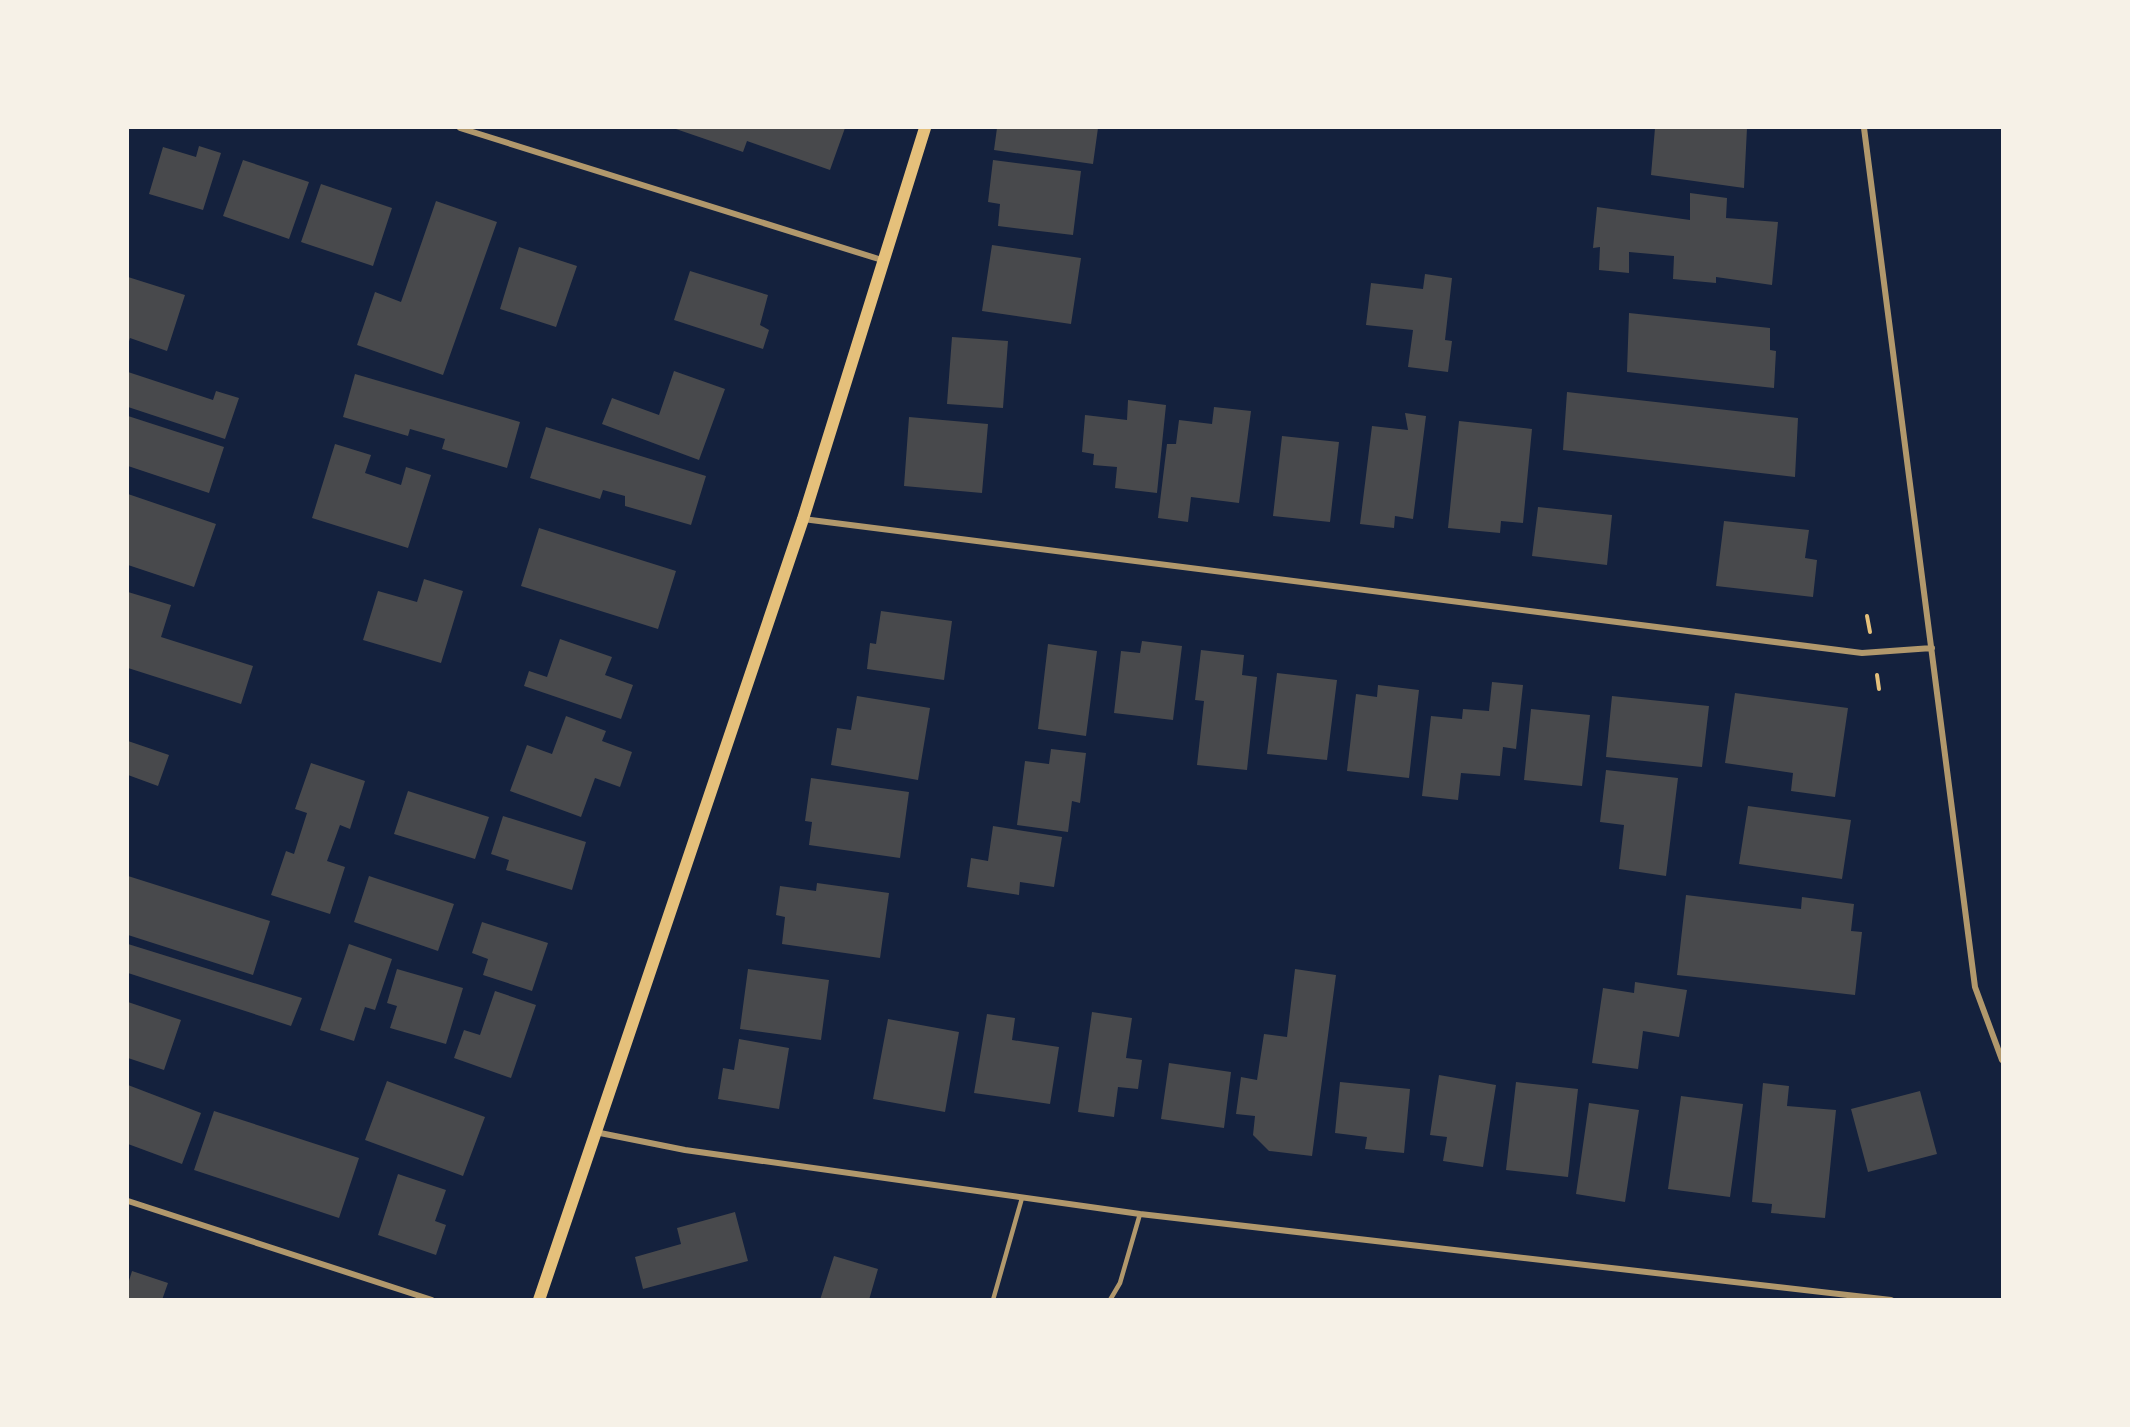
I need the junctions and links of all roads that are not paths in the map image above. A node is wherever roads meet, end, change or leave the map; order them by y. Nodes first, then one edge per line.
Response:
1 (460, 128) edge
2 (925, 128) edge
3 (1864, 128) edge
4 (885, 261) junction
5 (803, 519) junction
6 (1932, 648) junction
7 (2002, 1060) edge
8 (594, 1132) junction
9 (1022, 1198) junction
10 (128, 1201) edge
11 (1140, 1214) junction
12 (432, 1299) edge
13 (539, 1299) edge
14 (993, 1299) edge
15 (1110, 1299) edge
16 (1891, 1299) edge

1 - 4 street
2 - 4 main road
3 - 6 street
4 - 5 main road
5 - 6 street
5 - 8 main road
6 - 7 street
8 - 9 street
8 - 13 main road
9 - 11 street
9 - 14 lane
10 - 12 street
11 - 15 lane
11 - 16 street

